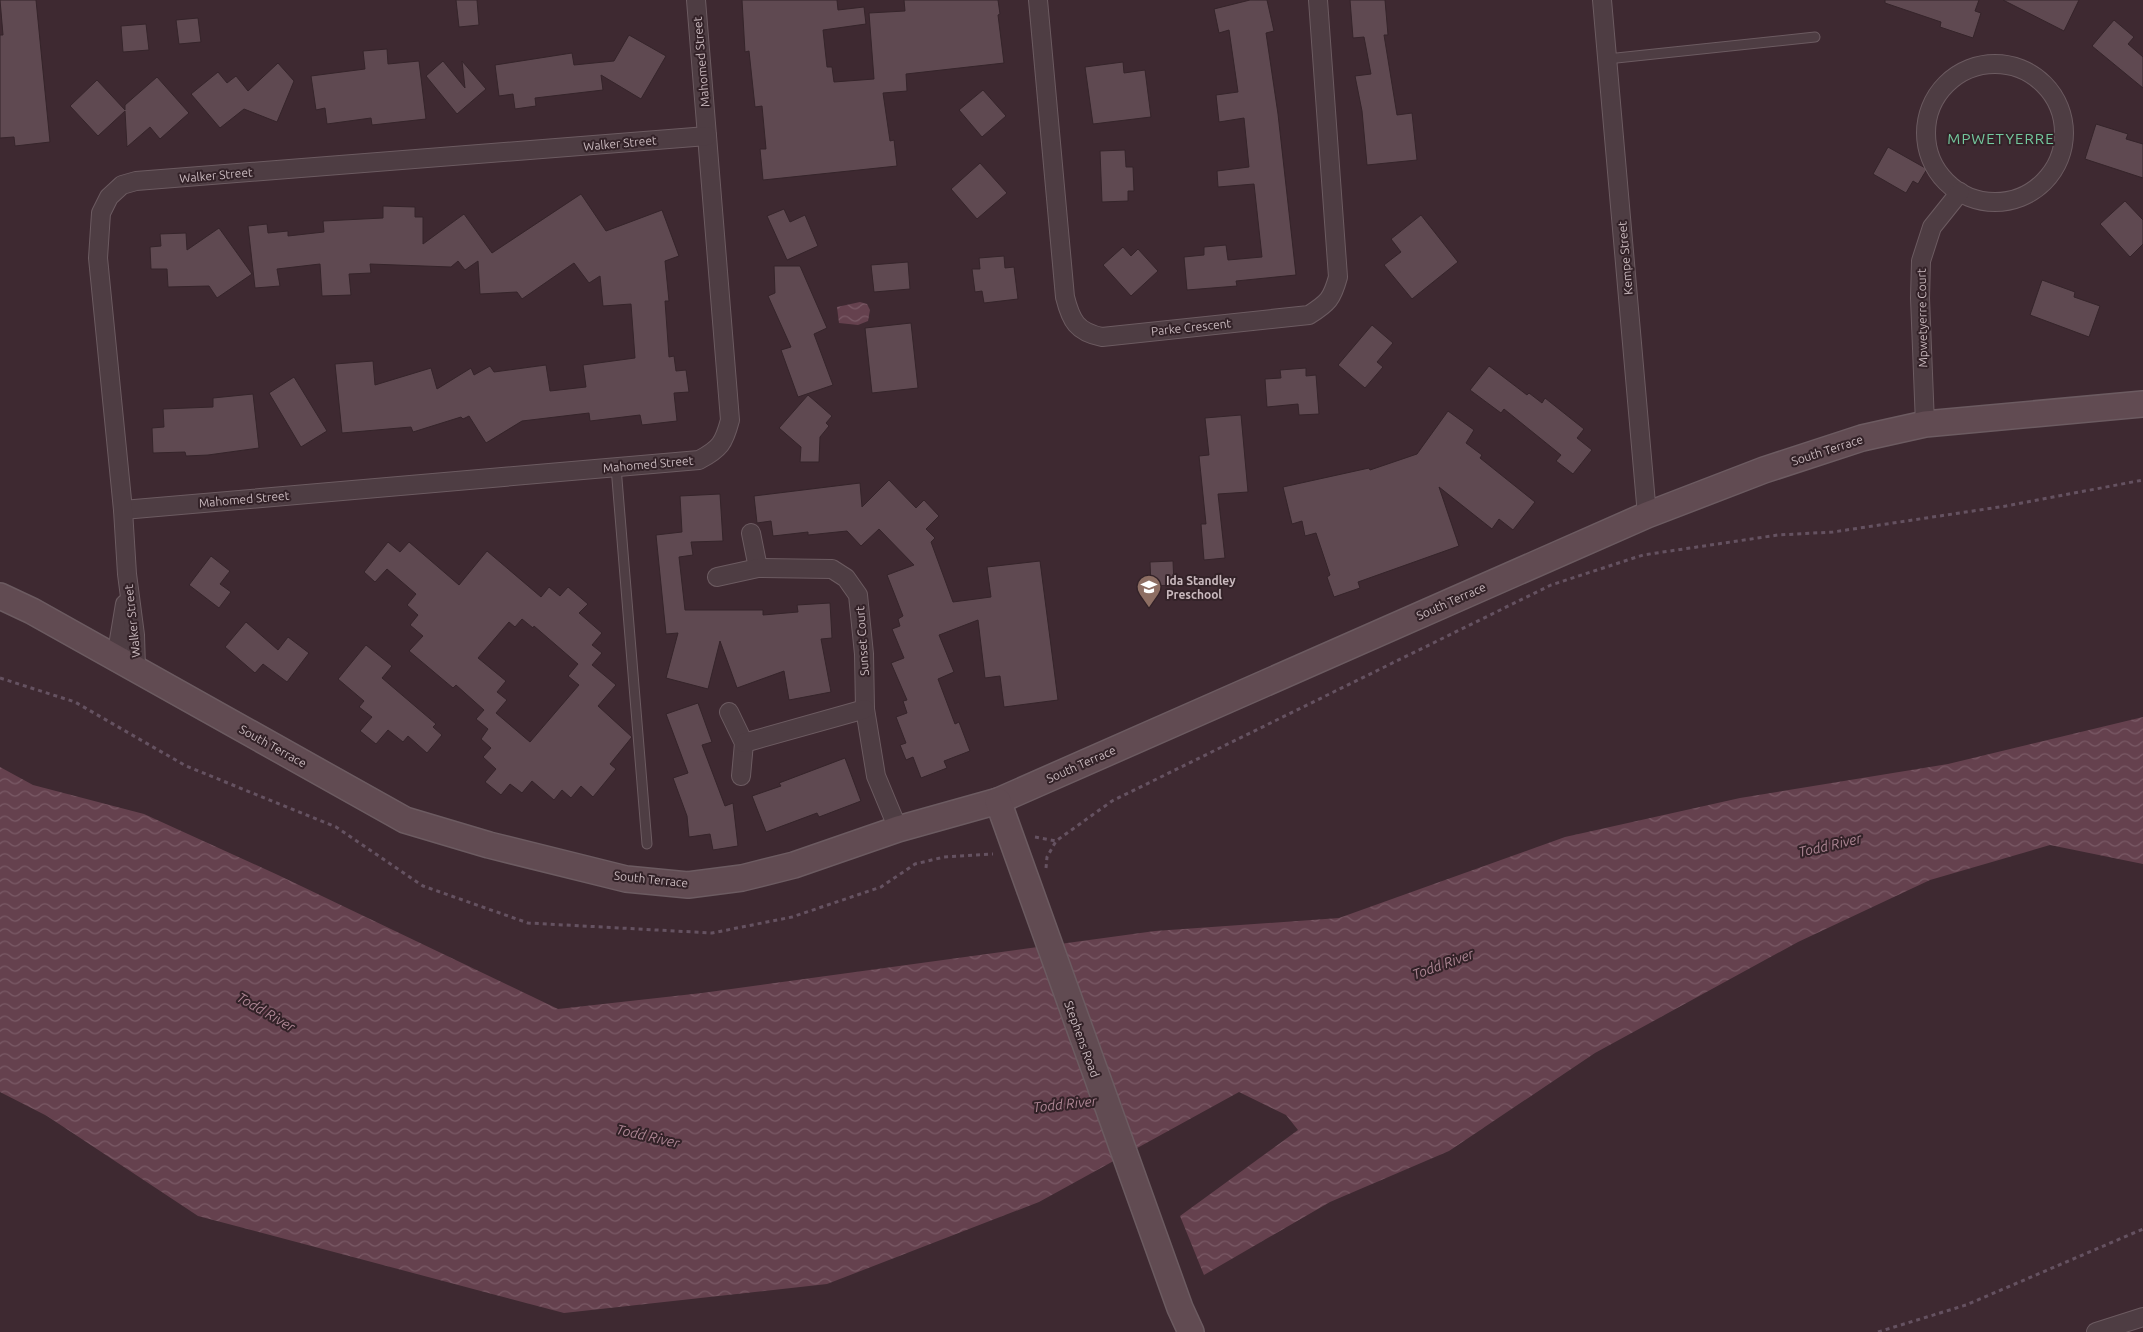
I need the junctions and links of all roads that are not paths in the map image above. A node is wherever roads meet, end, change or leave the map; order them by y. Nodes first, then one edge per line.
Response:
1 (696, 0) edge
2 (1038, 0) edge
3 (1318, 0) edge
4 (1602, 0) edge
5 (1816, 37) dead end
6 (1607, 59) junction
7 (707, 136) junction
8 (1960, 192) junction
9 (2143, 404) edge
10 (1925, 424) junction
11 (616, 467) junction
12 (123, 510) junction
13 (1647, 515) junction
14 (751, 533) dead end
15 (758, 568) junction
16 (716, 578) dead end
17 (0, 586) edge
18 (0, 596) edge
19 (32, 611) junction
20 (126, 663) junction
21 (865, 709) junction
22 (729, 712) dead end
23 (744, 743) junction
24 (741, 776) dead end
25 (998, 801) junction
26 (898, 829) junction
27 (647, 844) dead end
28 (2143, 1317) edge
29 (1191, 1332) edge
30 (2096, 1332) edge

1 - 7 street, Mahomed Street
2 - 3 street, Parke Crescent
4 - 6 street, Kempe Street
5 - 6 lane
6 - 13 street, Kempe Street
7 - 11 street, Mahomed Street
7 - 12 street, Walker Street
8 - 8 street
8 - 10 street, Mpwetyerre Court
9 - 10 street, South Terrace
10 - 13 street, South Terrace
11 - 12 street, Mahomed Street
11 - 27 lane
12 - 20 street, Walker Street
13 - 25 street, South Terrace
14 - 15 street
15 - 16 street, Sunset Court
15 - 21 street, Sunset Court
17 - 19 street, South Terrace
18 - 19 street, South Terrace
19 - 20 street, South Terrace
20 - 26 street, South Terrace
21 - 23 street
21 - 26 street, Sunset Court
22 - 23 street
23 - 24 street
25 - 26 street, South Terrace
25 - 29 street, Stephens Road
28 - 30 street

